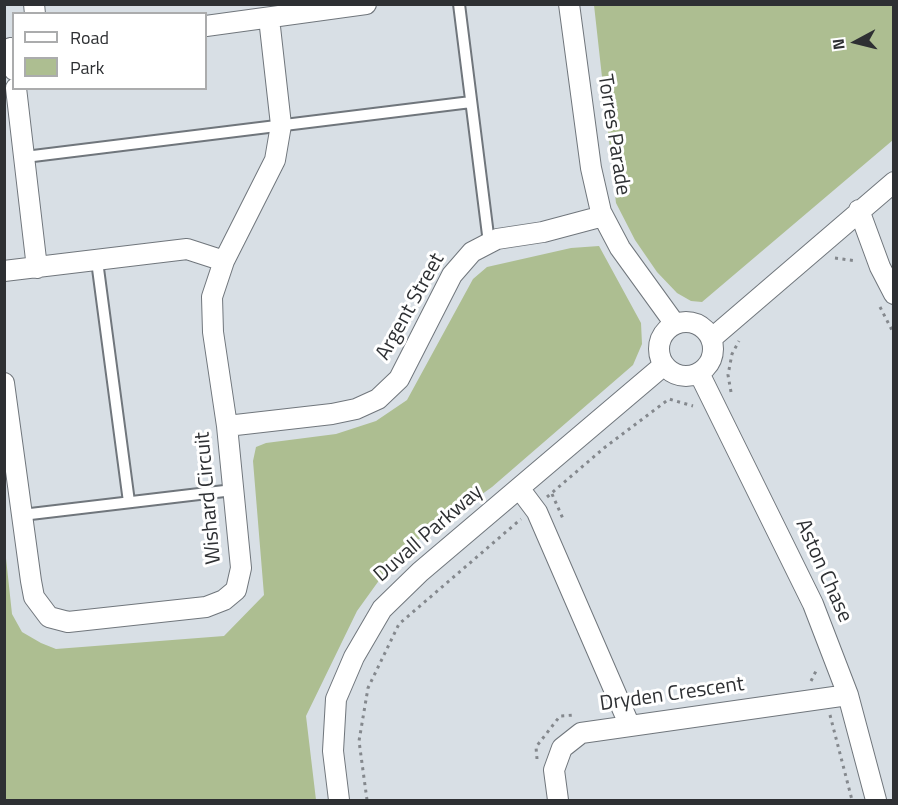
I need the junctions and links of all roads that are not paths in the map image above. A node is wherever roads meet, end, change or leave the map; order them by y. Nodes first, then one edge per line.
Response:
1 (459, 4) edge
2 (569, 4) edge
3 (353, 5) edge
4 (269, 18) junction
5 (207, 26) edge
6 (16, 90) edge
7 (471, 102) junction
8 (281, 125) junction
9 (25, 157) junction
10 (894, 182) edge
11 (859, 210) junction
12 (603, 216) junction
13 (489, 243) junction
14 (98, 261) junction
15 (224, 261) junction
16 (37, 268) junction
17 (4, 271) edge
18 (886, 298) edge
19 (675, 324) junction
20 (711, 339) junction
21 (664, 364) junction
22 (699, 373) junction
23 (4, 383) edge
24 (227, 426) junction
25 (519, 488) junction
26 (233, 490) junction
27 (129, 502) junction
28 (22, 515) junction
29 (848, 695) junction
30 (629, 724) junction
31 (339, 801) edge
32 (558, 801) edge
33 (876, 801) edge

1 - 7 lane
2 - 12 street, Torres Parade
3 - 4 street
4 - 5 street
4 - 8 street, Wishard Circuit
6 - 9 street
7 - 8 lane
7 - 13 lane
8 - 9 lane
8 - 15 street, Wishard Circuit
9 - 16 street
10 - 11 street
11 - 18 street
11 - 20 street
12 - 13 street, Argent Street
12 - 19 street, Torres Parade
13 - 24 street, Argent Street
14 - 15 street
14 - 16 street
14 - 27 lane
15 - 24 street, Wishard Circuit
16 - 17 street
19 - 20 street
19 - 21 street
20 - 22 street
21 - 22 street
21 - 25 street, Duvall Parkway
22 - 29 street, Aston Chase
23 - 28 street, Wishard Circuit
24 - 26 street, Wishard Circuit
25 - 30 street
25 - 31 street, Duvall Parkway
26 - 27 lane
26 - 28 street, Wishard Circuit
27 - 28 lane
29 - 30 street, Dryden Crescent
29 - 33 street, Aston Chase
30 - 32 street, Dryden Crescent

